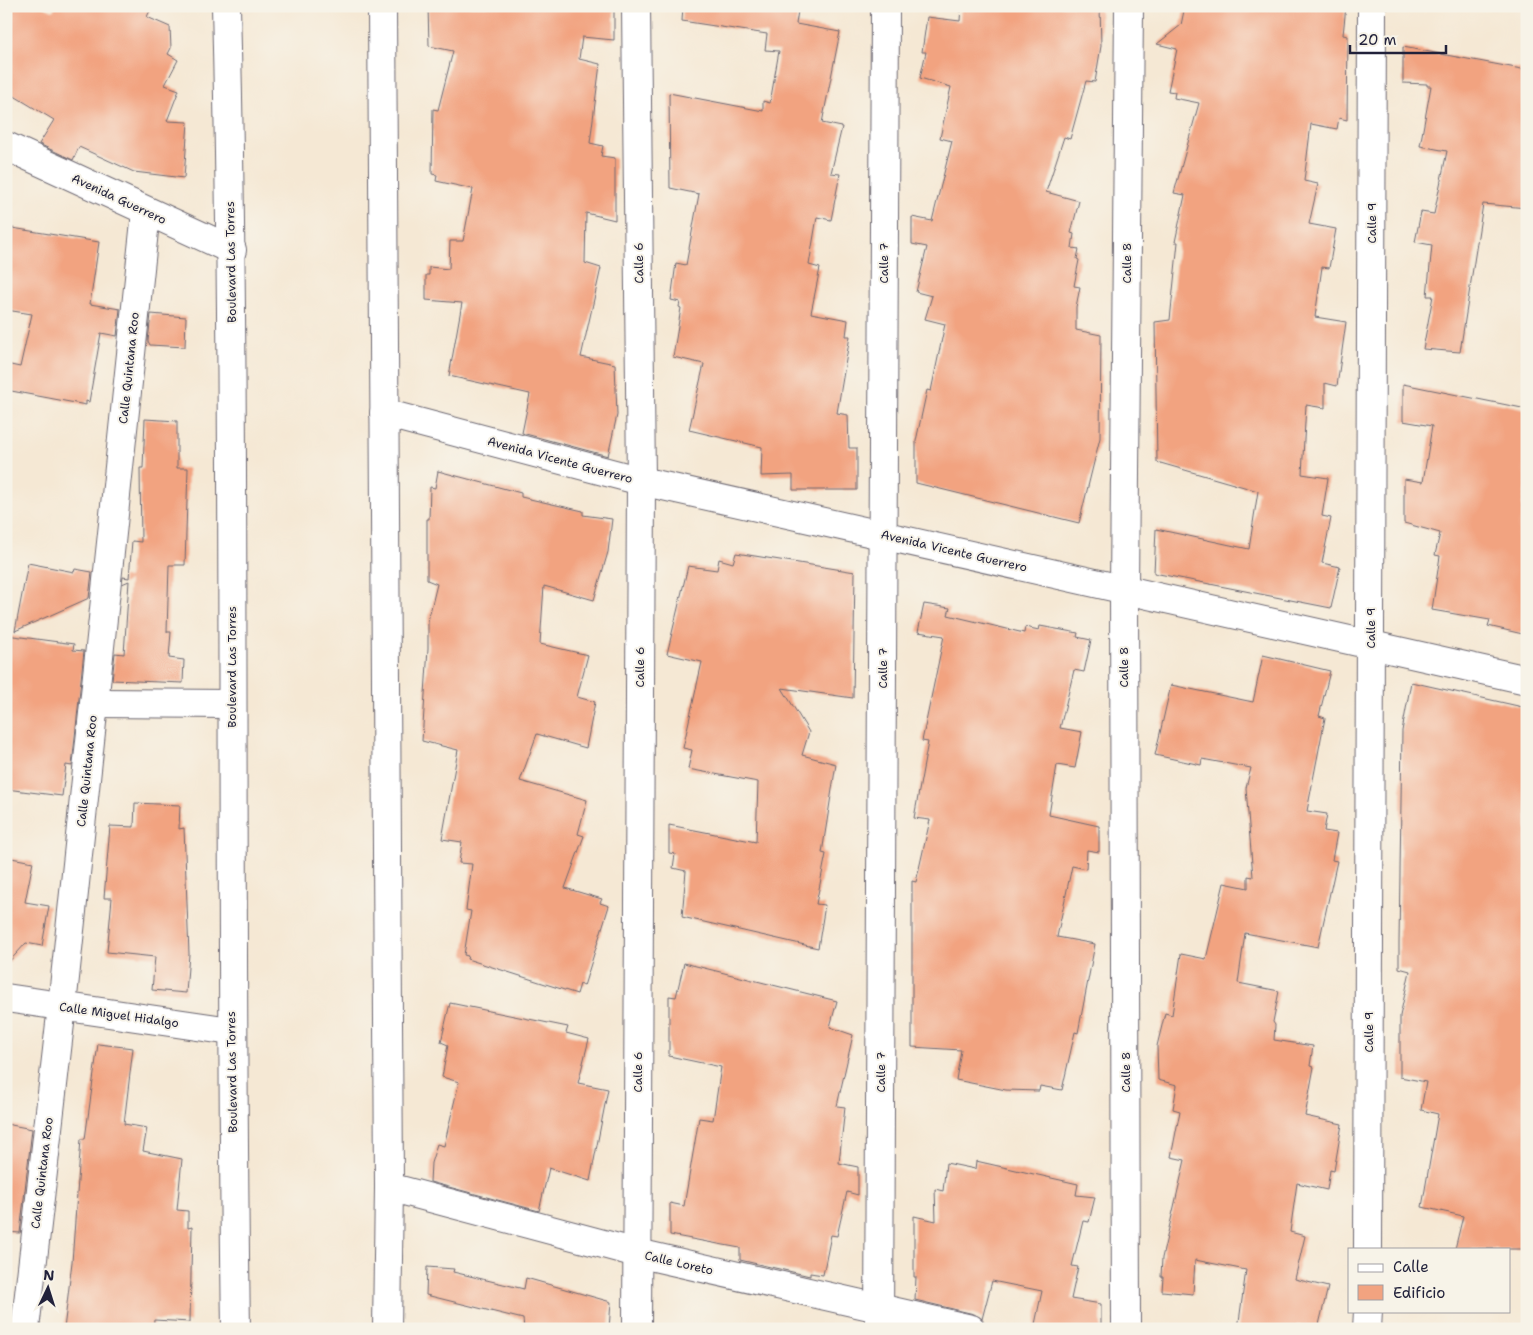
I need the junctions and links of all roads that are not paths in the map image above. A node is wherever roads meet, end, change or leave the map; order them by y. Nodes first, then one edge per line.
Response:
1 (226, 6) edge
2 (382, 6) edge
3 (636, 6) edge
4 (885, 6) edge
5 (1129, 6) edge
6 (1372, 6) edge
7 (6, 146) edge
8 (146, 212) junction
9 (232, 250) junction
10 (384, 413) junction
11 (641, 481) junction
12 (884, 535) junction
13 (1124, 589) junction
14 (1371, 645) junction
15 (1527, 680) edge
16 (94, 703) junction
17 (232, 704) junction
18 (6, 998) edge
19 (62, 1006) junction
20 (231, 1031) junction
21 (389, 1187) junction
22 (1368, 1248) edge
23 (637, 1253) junction
24 (1368, 1312) edge
25 (879, 1319) edge
26 (24, 1329) edge
27 (236, 1329) edge
28 (387, 1329) edge
29 (637, 1329) edge
30 (971, 1329) edge
31 (1126, 1329) edge
32 (1368, 1329) edge

1 - 9 street, Boulevard Las Torres
2 - 10 street
3 - 11 street, Calle 6
4 - 12 street, Calle 7
5 - 13 street, Calle 8
6 - 14 street, Calle 9
7 - 8 street, Avenida Guerrero
8 - 9 street, Avenida Guerrero
8 - 16 street, Calle Quintana Roo
9 - 17 street, Boulevard Las Torres
10 - 11 street, Avenida Vicente Guerrero
10 - 21 street
11 - 12 street, Avenida Vicente Guerrero
11 - 23 street, Calle 6
12 - 13 street, Avenida Vicente Guerrero
12 - 25 street, Calle 7
13 - 14 street, Avenida Vicente Guerrero
13 - 31 street, Calle 8
14 - 15 street, Avenida Vicente Guerrero
14 - 22 street, Calle 9
16 - 17 street
16 - 19 street, Calle Quintana Roo
17 - 20 street, Boulevard Las Torres
18 - 19 street, Calle Miguel Hidalgo
19 - 20 street, Calle Miguel Hidalgo
19 - 26 street, Calle Quintana Roo
20 - 27 street, Boulevard Las Torres
21 - 23 street, Calle Loreto
21 - 28 street
23 - 25 street, Calle Loreto
23 - 29 street, Calle 6
24 - 32 street
25 - 30 street, Calle Loreto

